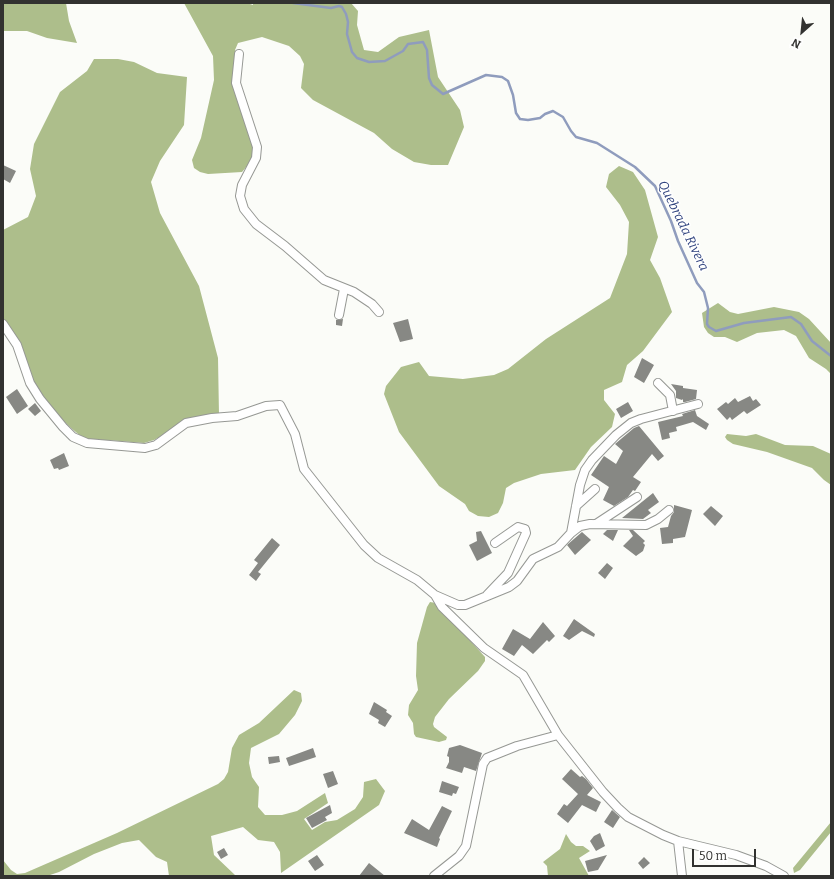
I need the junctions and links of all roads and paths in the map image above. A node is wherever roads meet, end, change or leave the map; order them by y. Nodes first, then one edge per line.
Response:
1 (239, 54) dead end
2 (344, 289) junction
3 (379, 312) dead end
4 (339, 314) dead end
5 (3, 324) edge
6 (658, 383) dead end
7 (698, 404) dead end
8 (673, 411) junction
9 (595, 489) dead end
10 (637, 497) dead end
11 (575, 506) junction
12 (669, 510) dead end
13 (596, 524) junction
14 (570, 533) junction
15 (495, 543) dead end
16 (435, 595) junction
17 (485, 597) junction
18 (558, 735) junction
19 (678, 840) junction
20 (434, 876) edge
21 (682, 876) edge
22 (784, 876) edge

1 - 2 street
2 - 3 street
2 - 4 street
5 - 16 street
6 - 8 street
7 - 8 street
8 - 11 street
9 - 11 street
10 - 13 street
11 - 14 street
12 - 13 street
13 - 14 street
14 - 17 street
15 - 17 street
16 - 17 street
16 - 18 street
18 - 19 street
18 - 20 street
19 - 21 street
19 - 22 street

